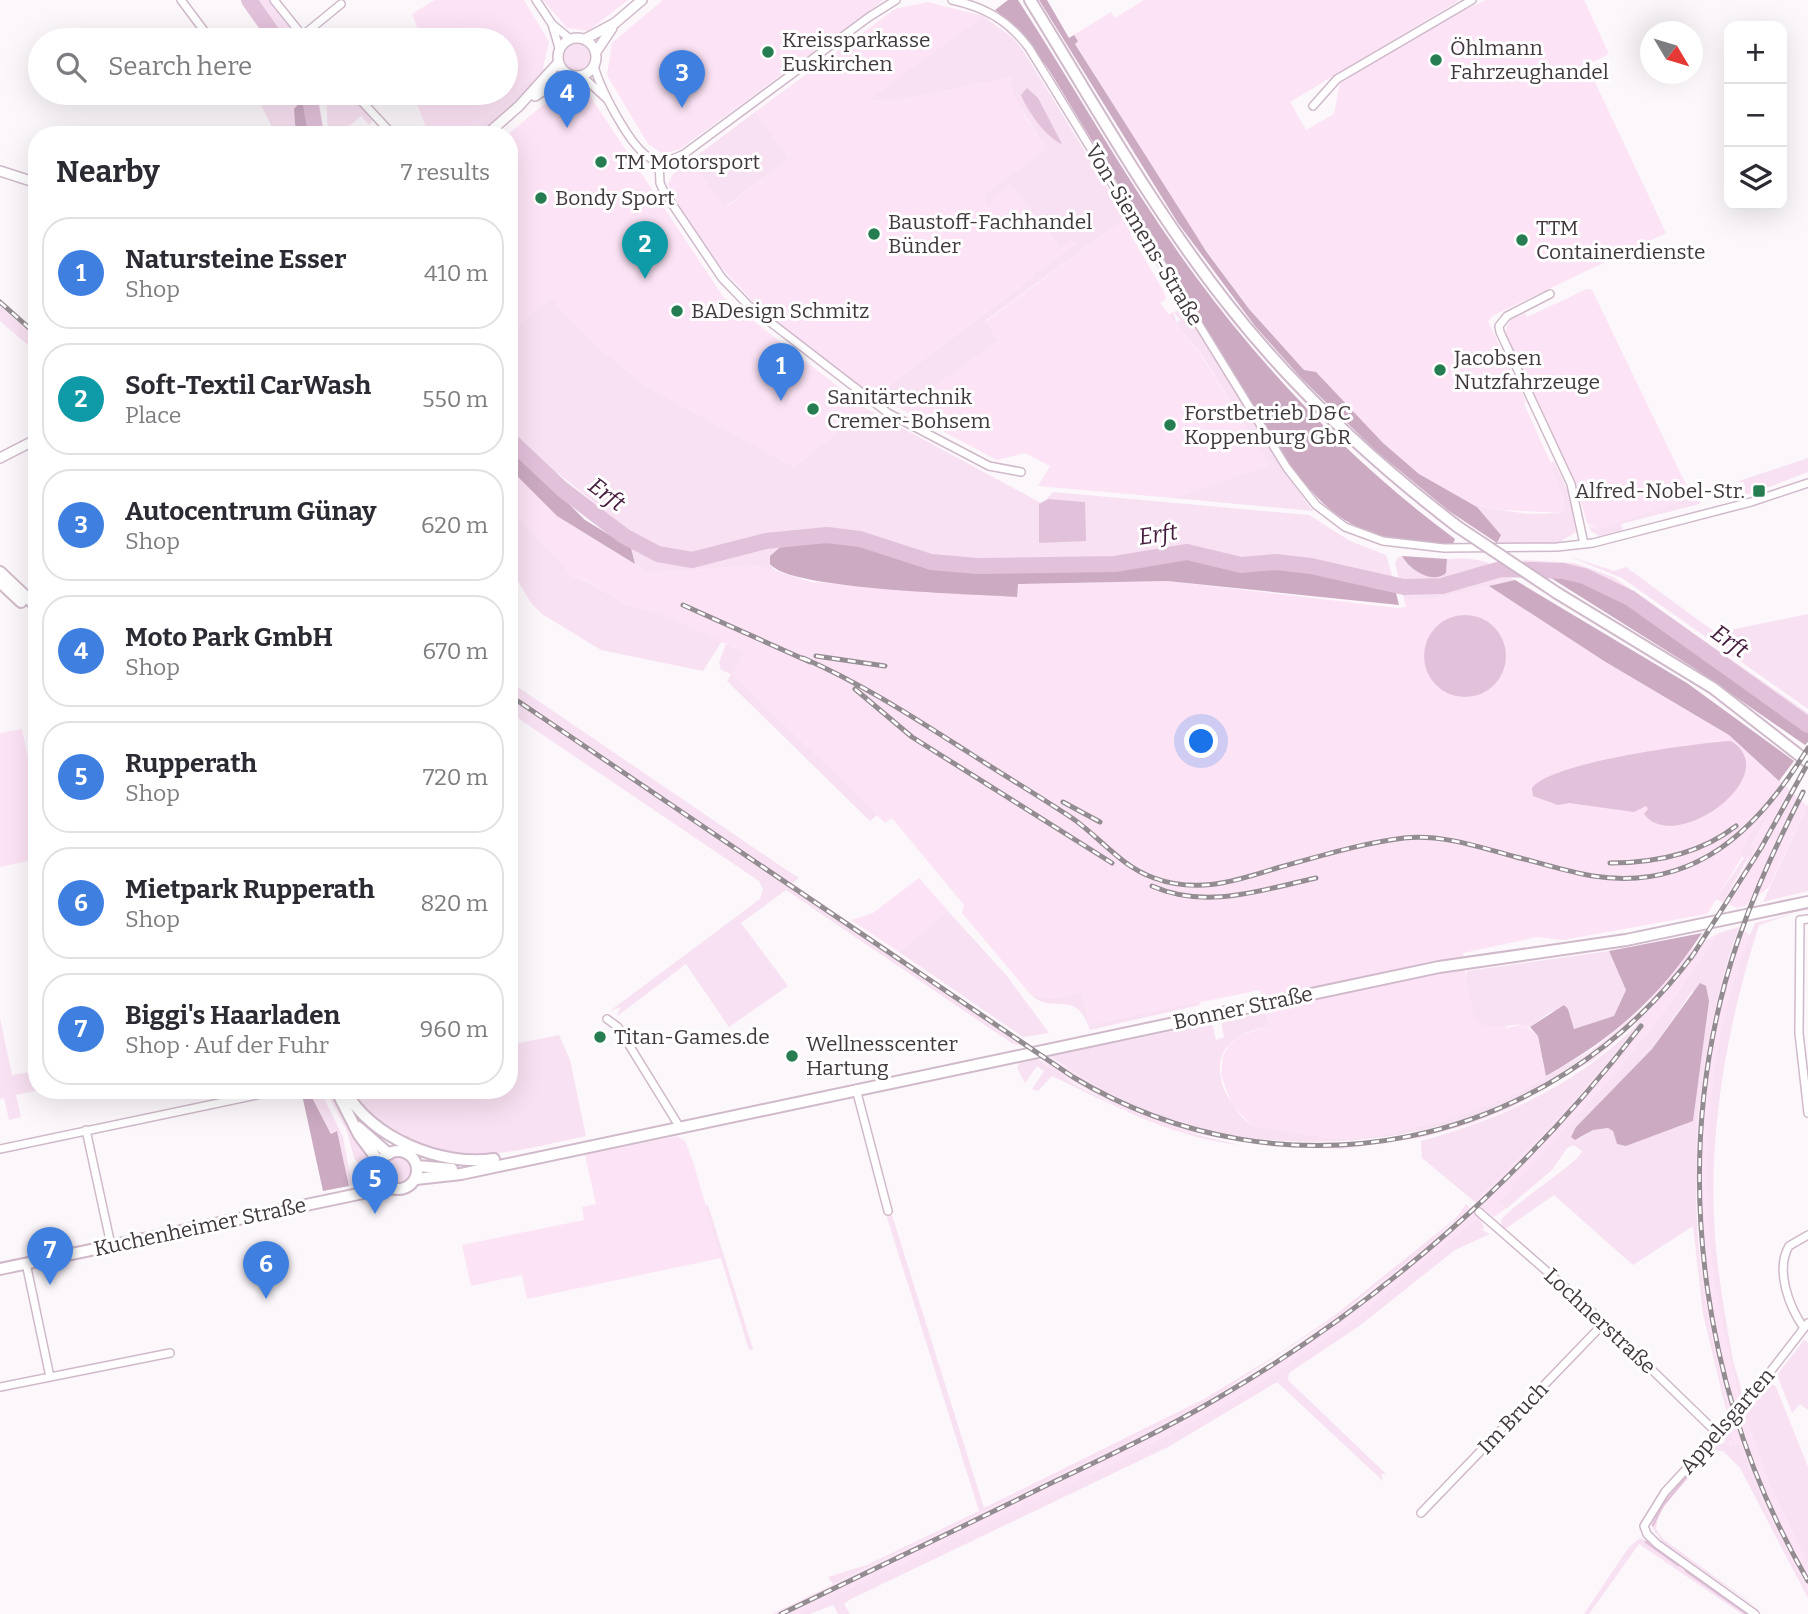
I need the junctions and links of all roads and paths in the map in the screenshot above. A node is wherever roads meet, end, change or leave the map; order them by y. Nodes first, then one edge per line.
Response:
1 (181, 0) edge
2 (274, 0) edge
3 (536, 0) edge
4 (642, 0) edge
5 (896, 0) edge
6 (952, 0) edge
7 (1030, 0) edge
8 (1472, 0) edge
9 (341, 4) dead end
10 (615, 23) junction
11 (552, 24) junction
12 (202, 28) edge
13 (296, 28) edge
14 (315, 28) edge
15 (570, 38) junction
16 (585, 39) junction
17 (559, 48) junction
18 (596, 52) junction
19 (558, 63) junction
20 (594, 66) junction
21 (568, 74) junction
22 (582, 76) junction
23 (607, 99) junction
24 (365, 105) edge
25 (519, 106) junction
26 (1313, 106) dead end
27 (385, 126) edge
28 (496, 126) edge
29 (659, 161) junction
30 (0, 171) edge
31 (28, 180) edge
32 (1550, 294) dead end
33 (28, 443) edge
34 (17, 448) junction
35 (0, 452) edge
36 (0, 458) edge
37 (1021, 472) dead end
38 (1808, 484) edge
39 (1584, 544) junction
40 (0, 572) edge
41 (0, 582) edge
42 (28, 599) edge
43 (28, 606) edge
44 (1808, 762) edge
45 (1808, 902) edge
46 (1808, 919) edge
47 (607, 1019) dead end
48 (856, 1089) junction
49 (236, 1099) edge
50 (341, 1099) edge
51 (352, 1099) edge
52 (1808, 1113) edge
53 (679, 1126) junction
54 (358, 1127) junction
55 (86, 1130) junction
56 (0, 1149) edge
57 (389, 1154) junction
58 (528, 1159) junction
59 (417, 1166) junction
60 (380, 1168) junction
61 (472, 1170) junction
62 (416, 1179) junction
63 (386, 1185) junction
64 (358, 1193) junction
65 (888, 1211) dead end
66 (1479, 1212) dead end
67 (1808, 1235) edge
68 (111, 1245) junction
69 (26, 1263) junction
70 (0, 1269) edge
71 (1604, 1323) junction
72 (1806, 1325) edge
73 (170, 1353) dead end
74 (50, 1377) junction
75 (0, 1387) edge
76 (1718, 1434) junction
77 (1421, 1513) dead end
78 (1755, 1614) edge

1 - 12 street
2 - 13 street
3 - 11 street
4 - 10 street
5 - 29 street
6 - 39 street, Von-Siemens-Straße
7 - 44 main road, bridge
8 - 26 street
9 - 14 street
10 - 16 street
10 - 18 street
11 - 15 street
11 - 17 street
15 - 16 street
15 - 17 street
16 - 18 street
17 - 19 street
18 - 20 street
19 - 21 street
19 - 25 street
20 - 22 street
20 - 23 street
21 - 22 street
21 - 25 street
22 - 23 street
23 - 29 street
24 - 27 street
25 - 28 street
29 - 37 street
30 - 31 street
32 - 39 street
33 - 34 street
34 - 35 street
34 - 36 street
38 - 39 street, Von-Siemens-Straße
40 - 42 main road
41 - 43 main road
45 - 48 main road, Bonner Straße
46 - 52 street
47 - 53 street
48 - 53 main road, Bonner Straße
48 - 65 street
49 - 55 street
50 - 54 main road
51 - 58 main road
53 - 58 main road
54 - 57 main road
54 - 60 main road
55 - 56 street
55 - 68 street
57 - 59 main road
57 - 60 main road
58 - 61 main road
59 - 61 main road
59 - 62 main road
60 - 63 main road
60 - 64 main road
61 - 62 main road
62 - 63 main road
63 - 64 main road, Kuchenheimer Straße
64 - 68 main road, Kuchenheimer Straße
66 - 71 street, Lochnerstraße
67 - 72 street
68 - 69 main road, Kuchenheimer Straße
69 - 70 main road, Kuchenheimer Straße
69 - 74 street
71 - 76 street, Lochnerstraße
71 - 77 street, Im Bruch
72 - 76 street, Appelsgarten
73 - 74 street
74 - 75 street
76 - 78 street, Appelsgarten

